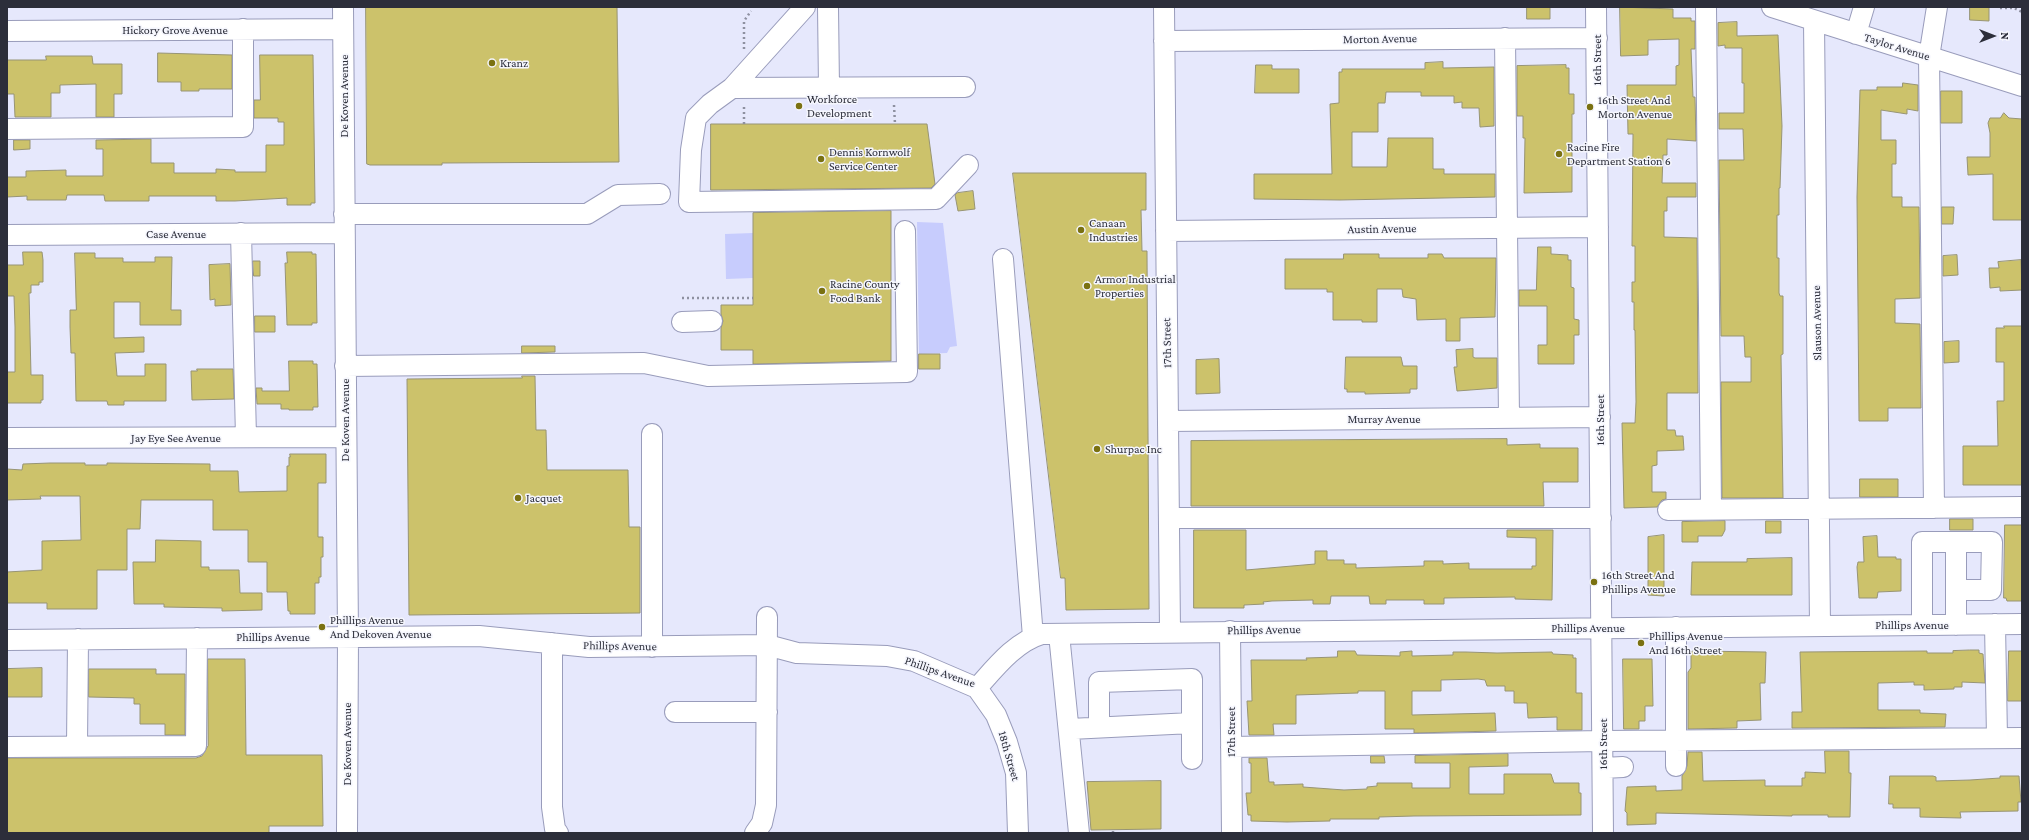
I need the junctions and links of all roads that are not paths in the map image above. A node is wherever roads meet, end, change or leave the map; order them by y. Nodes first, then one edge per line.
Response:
1 (343, 7) edge
2 (805, 7) edge
3 (828, 7) edge
4 (1164, 7) edge
5 (1596, 7) edge
6 (1706, 7) edge
7 (1772, 7) edge
8 (1864, 7) edge
9 (1937, 7) edge
10 (1814, 20) junction
11 (243, 29) junction
12 (343, 29) junction
13 (7, 31) edge
14 (1856, 34) junction
15 (1505, 38) junction
16 (1597, 38) junction
17 (1164, 41) junction
18 (1930, 57) junction
19 (2022, 86) edge
20 (965, 87) dead end
21 (732, 88) junction
22 (829, 88) junction
23 (7, 129) edge
24 (968, 165) dead end
25 (660, 194) dead end
26 (344, 224) junction
27 (1508, 228) junction
28 (1598, 228) junction
29 (905, 231) dead end
30 (1166, 231) junction
31 (241, 233) junction
32 (7, 235) edge
33 (1003, 259) dead end
34 (712, 321) dead end
35 (682, 322) dead end
36 (345, 366) junction
37 (1600, 417) junction
38 (1509, 418) junction
39 (1168, 421) junction
40 (652, 434) dead end
41 (246, 437) junction
42 (345, 437) junction
43 (7, 438) edge
44 (2022, 507) edge
45 (1819, 508) junction
46 (1934, 508) junction
47 (1711, 509) junction
48 (1668, 510) dead end
49 (1169, 518) junction
50 (1601, 518) junction
51 (1956, 542) junction
52 (1956, 590) junction
53 (767, 617) dead end
54 (1956, 624) junction
55 (1995, 624) junction
56 (2022, 624) edge
57 (1922, 625) junction
58 (1820, 626) junction
59 (1676, 627) junction
60 (1602, 628) junction
61 (1170, 631) junction
62 (1230, 631) junction
63 (1059, 634) junction
64 (348, 637) junction
65 (1033, 637) junction
66 (197, 638) junction
67 (7, 640) edge
68 (78, 640) junction
69 (552, 643) junction
70 (767, 645) junction
71 (652, 647) junction
72 (977, 688) junction
73 (675, 712) dead end
74 (766, 712) junction
75 (1192, 723) junction
76 (1099, 727) junction
77 (1070, 729) junction
78 (1997, 738) junction
79 (2022, 738) edge
80 (1676, 740) junction
81 (1603, 741) junction
82 (77, 746) junction
83 (7, 747) edge
84 (1231, 747) junction
85 (1192, 758) dead end
86 (1676, 766) dead end
87 (1623, 767) dead end
88 (1603, 768) junction
89 (1017, 832) edge
90 (347, 833) edge
91 (558, 833) edge
92 (755, 833) edge
93 (1079, 833) edge
94 (1232, 833) edge
95 (1603, 833) edge

1 - 12 street, De Koven Avenue
2 - 21 street
3 - 22 street
4 - 17 street, 17th Street
5 - 16 street, 16th Street
6 - 47 street
7 - 10 street, Taylor Avenue
8 - 14 street
9 - 18 street
10 - 14 street, Taylor Avenue
10 - 45 street, Slauson Avenue
11 - 12 street, Hickory Grove Avenue
11 - 13 street, Hickory Grove Avenue
11 - 23 street
12 - 26 street, De Koven Avenue
14 - 18 street, Taylor Avenue
15 - 16 street, Morton Avenue
15 - 17 street, Morton Avenue
15 - 27 street
16 - 28 street, 16th Street
17 - 30 street, 17th Street
18 - 19 street, Taylor Avenue
18 - 46 street
20 - 22 street
21 - 22 street
21 - 24 street
25 - 26 street, Case Avenue
26 - 31 street, Case Avenue
26 - 36 street, De Koven Avenue
27 - 28 street, Austin Avenue
27 - 30 street, Austin Avenue
27 - 38 street
28 - 37 street, 16th Street
29 - 36 street
30 - 39 street, 17th Street
31 - 32 street, Case Avenue
31 - 41 street
33 - 65 street
34 - 35 street
36 - 42 street, De Koven Avenue
37 - 38 street, Murray Avenue
37 - 50 street, 16th Street
38 - 39 street, Murray Avenue
39 - 49 street, 17th Street
40 - 71 street
41 - 42 street, Jay Eye See Avenue
41 - 43 street, Jay Eye See Avenue
42 - 64 street, De Koven Avenue
44 - 46 street
45 - 46 street
45 - 47 street
45 - 58 street, Slauson Avenue
47 - 48 street
49 - 50 street
49 - 61 street, 17th Street
50 - 60 street, 16th Street
51 - 52 street
51 - 52 street
51 - 57 street
52 - 54 street
53 - 70 street
54 - 55 street, Phillips Avenue
54 - 57 street, Phillips Avenue
55 - 56 street, Phillips Avenue
55 - 78 street
57 - 58 street, Phillips Avenue
58 - 59 street, Phillips Avenue
59 - 60 street, Phillips Avenue
59 - 80 street
60 - 62 street, Phillips Avenue
60 - 81 street, 16th Street
61 - 62 street, Phillips Avenue
61 - 63 street, Phillips Avenue
62 - 84 street, 17th Street
63 - 65 street, Phillips Avenue
63 - 77 street
64 - 66 street, Phillips Avenue
64 - 69 street, Phillips Avenue
64 - 90 street, De Koven Avenue
65 - 72 street, Phillips Avenue
66 - 68 street, Phillips Avenue
66 - 82 street
67 - 68 street, Phillips Avenue
68 - 82 street
69 - 71 street, Phillips Avenue
69 - 91 street
70 - 71 street, Phillips Avenue
70 - 72 street, Phillips Avenue
70 - 74 street
72 - 89 street, 18th Street
73 - 74 street
74 - 92 street
75 - 76 street
75 - 76 street
75 - 85 street
76 - 77 street
77 - 93 street
78 - 79 street
78 - 80 street
80 - 81 street
80 - 86 street
81 - 84 street
81 - 88 street, 16th Street
82 - 83 street
84 - 94 street, 17th Street
87 - 88 street
88 - 95 street, 16th Street

